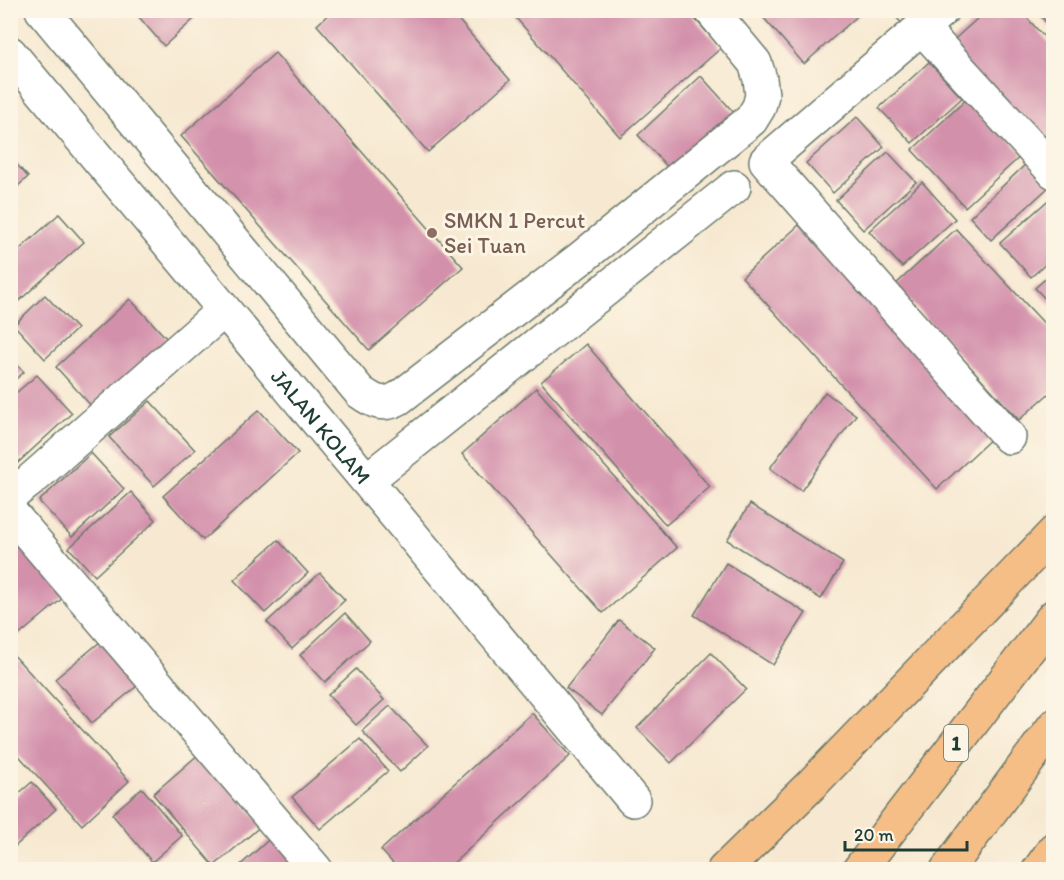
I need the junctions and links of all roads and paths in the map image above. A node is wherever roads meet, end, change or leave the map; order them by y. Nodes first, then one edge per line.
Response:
1 (42, 10) edge
2 (711, 10) edge
3 (932, 19) edge
4 (10, 53) edge
5 (1053, 172) edge
6 (734, 187) dead end
7 (224, 310) junction
8 (1009, 437) dead end
9 (367, 480) junction
10 (10, 494) edge
11 (10, 512) edge
12 (1053, 533) edge
13 (1053, 616) edge
14 (1053, 726) edge
15 (633, 800) dead end
16 (1053, 849) edge
17 (316, 870) edge
18 (724, 870) edge
19 (859, 870) edge
20 (947, 870) edge
21 (1039, 870) edge

1 - 2 street
3 - 5 street
3 - 8 street
4 - 7 street, JALAN KOLAM
6 - 9 street
7 - 9 street, JALAN KOLAM
7 - 10 street
9 - 15 street, JALAN KOLAM
11 - 17 street
12 - 18 highway
13 - 19 highway, 1
14 - 20 highway
16 - 21 highway

